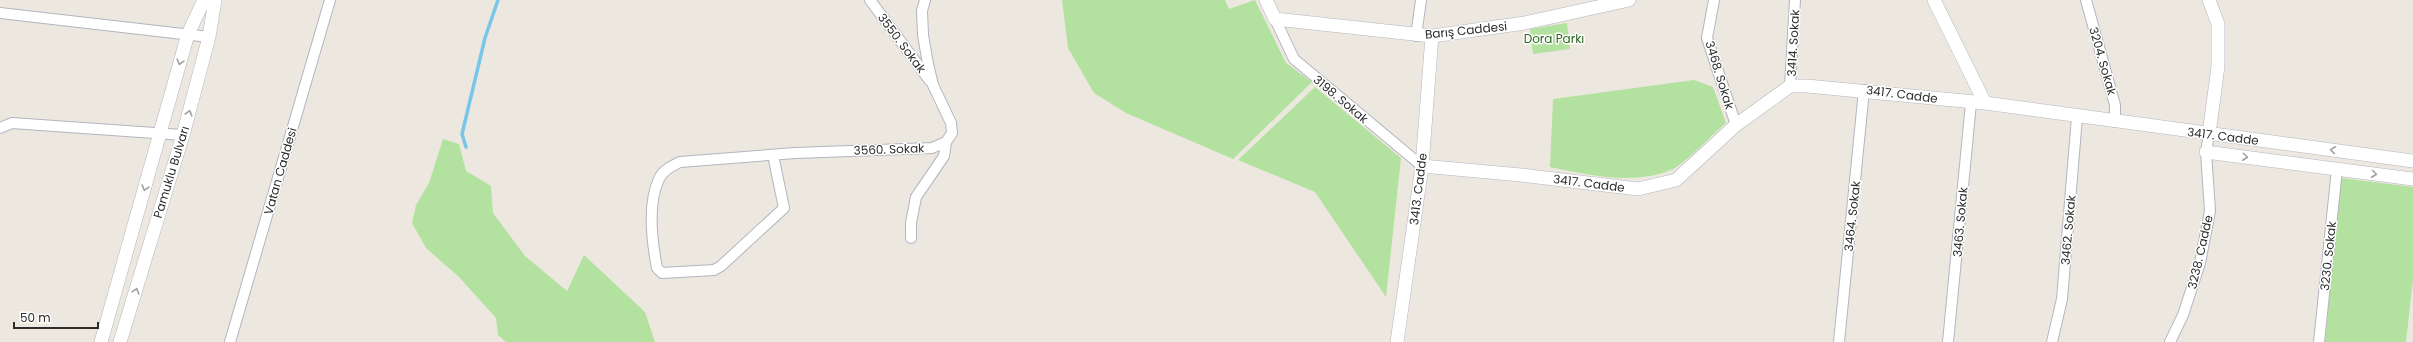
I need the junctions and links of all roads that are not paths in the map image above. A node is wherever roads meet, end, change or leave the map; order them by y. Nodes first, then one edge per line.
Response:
1 (204, 0) edge
2 (215, 0) edge
3 (330, 0) edge
4 (870, 0) edge
5 (925, 0) edge
6 (1266, 0) edge
7 (1421, 0) edge
8 (1629, 0) edge
9 (1714, 0) edge
10 (1795, 0) edge
11 (1934, 0) edge
12 (2086, 0) edge
13 (2209, 0) edge
14 (0, 12) edge
15 (1275, 19) junction
16 (188, 34) junction
17 (1416, 36) junction
18 (1432, 36) junction
19 (209, 37) junction
20 (933, 85) junction
21 (1790, 86) junction
22 (1864, 90) junction
23 (1971, 103) junction
24 (1985, 103) junction
25 (2077, 117) junction
26 (2115, 122) junction
27 (1736, 125) junction
28 (0, 128) edge
29 (160, 134) junction
30 (2209, 134) junction
31 (183, 135) junction
32 (946, 142) junction
33 (2206, 152) junction
34 (773, 155) junction
35 (2413, 161) edge
36 (1422, 166) junction
37 (2337, 169) junction
38 (2413, 179) edge
39 (911, 238) dead end
40 (101, 342) edge
41 (120, 342) edge
42 (230, 342) edge
43 (1397, 342) edge
44 (1839, 342) edge
45 (1948, 342) edge
46 (2052, 342) edge
47 (2170, 342) edge
48 (2319, 342) edge

1 - 16 street
2 - 19 street, Pamuklu Bulvarı
3 - 42 street, Vatan Caddesi
4 - 20 street, 3550. Sokak
5 - 20 street, 3550. Sokak
6 - 15 street
7 - 17 street
8 - 18 street, Barış Caddesi
9 - 27 street, 3468. Sokak
10 - 21 street, 3414. Sokak
11 - 24 street
12 - 26 street, 3204. Sokak
13 - 30 street
14 - 16 street
15 - 17 street, Barış Caddesi
15 - 36 street, 3198. Sokak
16 - 19 street
16 -> 29 street
17 - 18 street, Barış Caddesi
18 - 36 street, 3413. Cadde
31 -> 19 street, Pamuklu Bulvarı
20 - 32 street, 3550. Sokak
21 - 22 street, 3417. Cadde
21 - 27 street, 3417. Cadde
22 - 23 street, 3417. Cadde
22 - 44 street, 3464. Sokak
23 - 24 street, 3417. Cadde
23 - 45 street, 3463. Sokak
24 - 25 street, 3417. Cadde
25 - 26 street, 3417. Cadde
25 - 46 street, 3462. Sokak
26 - 30 street, 3417. Cadde
27 - 36 street, 3417. Cadde
28 - 29 street
29 - 31 street
29 -> 40 street
30 - 33 street, 3238. Cadde
35 -> 30 street, 3417. Cadde
41 -> 31 street, Pamuklu Bulvarı
32 - 34 street, 3560. Sokak
32 - 39 street, 3560. Sokak
33 -> 37 street, 3417. Cadde
33 - 47 street, 3238. Cadde
34 - 34 street, 3560. Sokak
36 - 43 street, 3413. Cadde
37 -> 38 street, 3417. Cadde
37 - 48 street, 3230. Sokak

